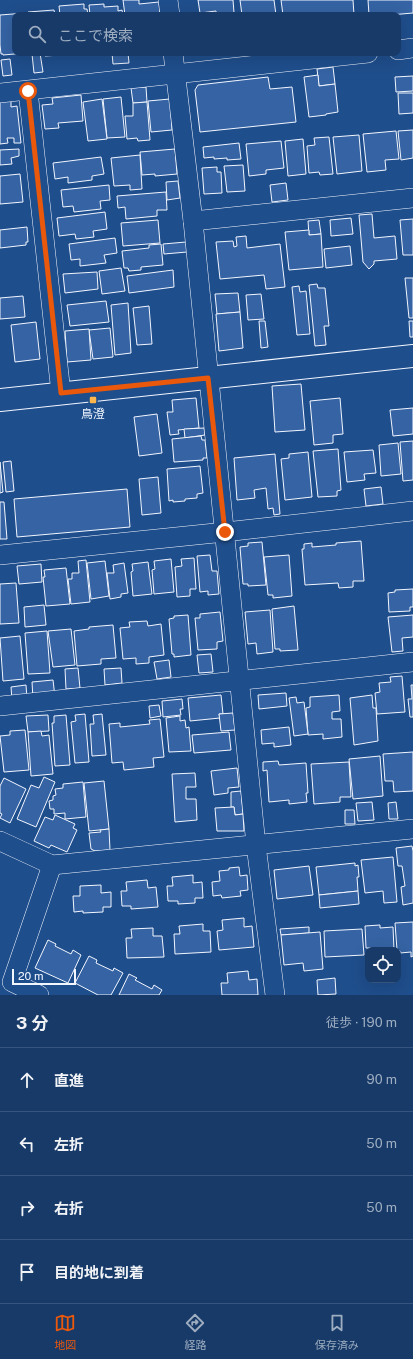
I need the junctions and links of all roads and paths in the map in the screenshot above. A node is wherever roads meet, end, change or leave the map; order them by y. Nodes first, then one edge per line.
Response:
1 (168, 0) edge
2 (170, 12) edge
3 (413, 48) edge
4 (401, 50) edge
5 (173, 56) edge
6 (342, 56) edge
7 (175, 75) junction
8 (28, 91) junction
9 (0, 93) edge
10 (413, 198) edge
11 (193, 221) junction
12 (413, 356) edge
13 (208, 378) junction
14 (61, 393) junction
15 (0, 400) edge
16 (413, 511) edge
17 (225, 532) junction
18 (0, 555) edge
19 (413, 662) edge
20 (240, 682) junction
21 (0, 706) edge
22 (413, 829) edge
23 (0, 841) edge
24 (256, 845) junction
25 (52, 865) junction
26 (10, 989) edge
27 (39, 995) edge
28 (275, 995) edge

1 - 2 street
3 - 4 street
5 - 7 street
6 - 7 street
7 - 8 street
7 - 11 street
8 - 9 street
8 - 14 street
10 - 11 street
11 - 13 street
12 - 13 street
13 - 14 street
13 - 17 street
14 - 15 street
16 - 17 street
17 - 18 street
17 - 20 street
19 - 20 street
20 - 21 street
20 - 24 street
22 - 24 street
23 - 25 street
24 - 25 street
24 - 28 street
25 - 26 street
26 - 27 street

